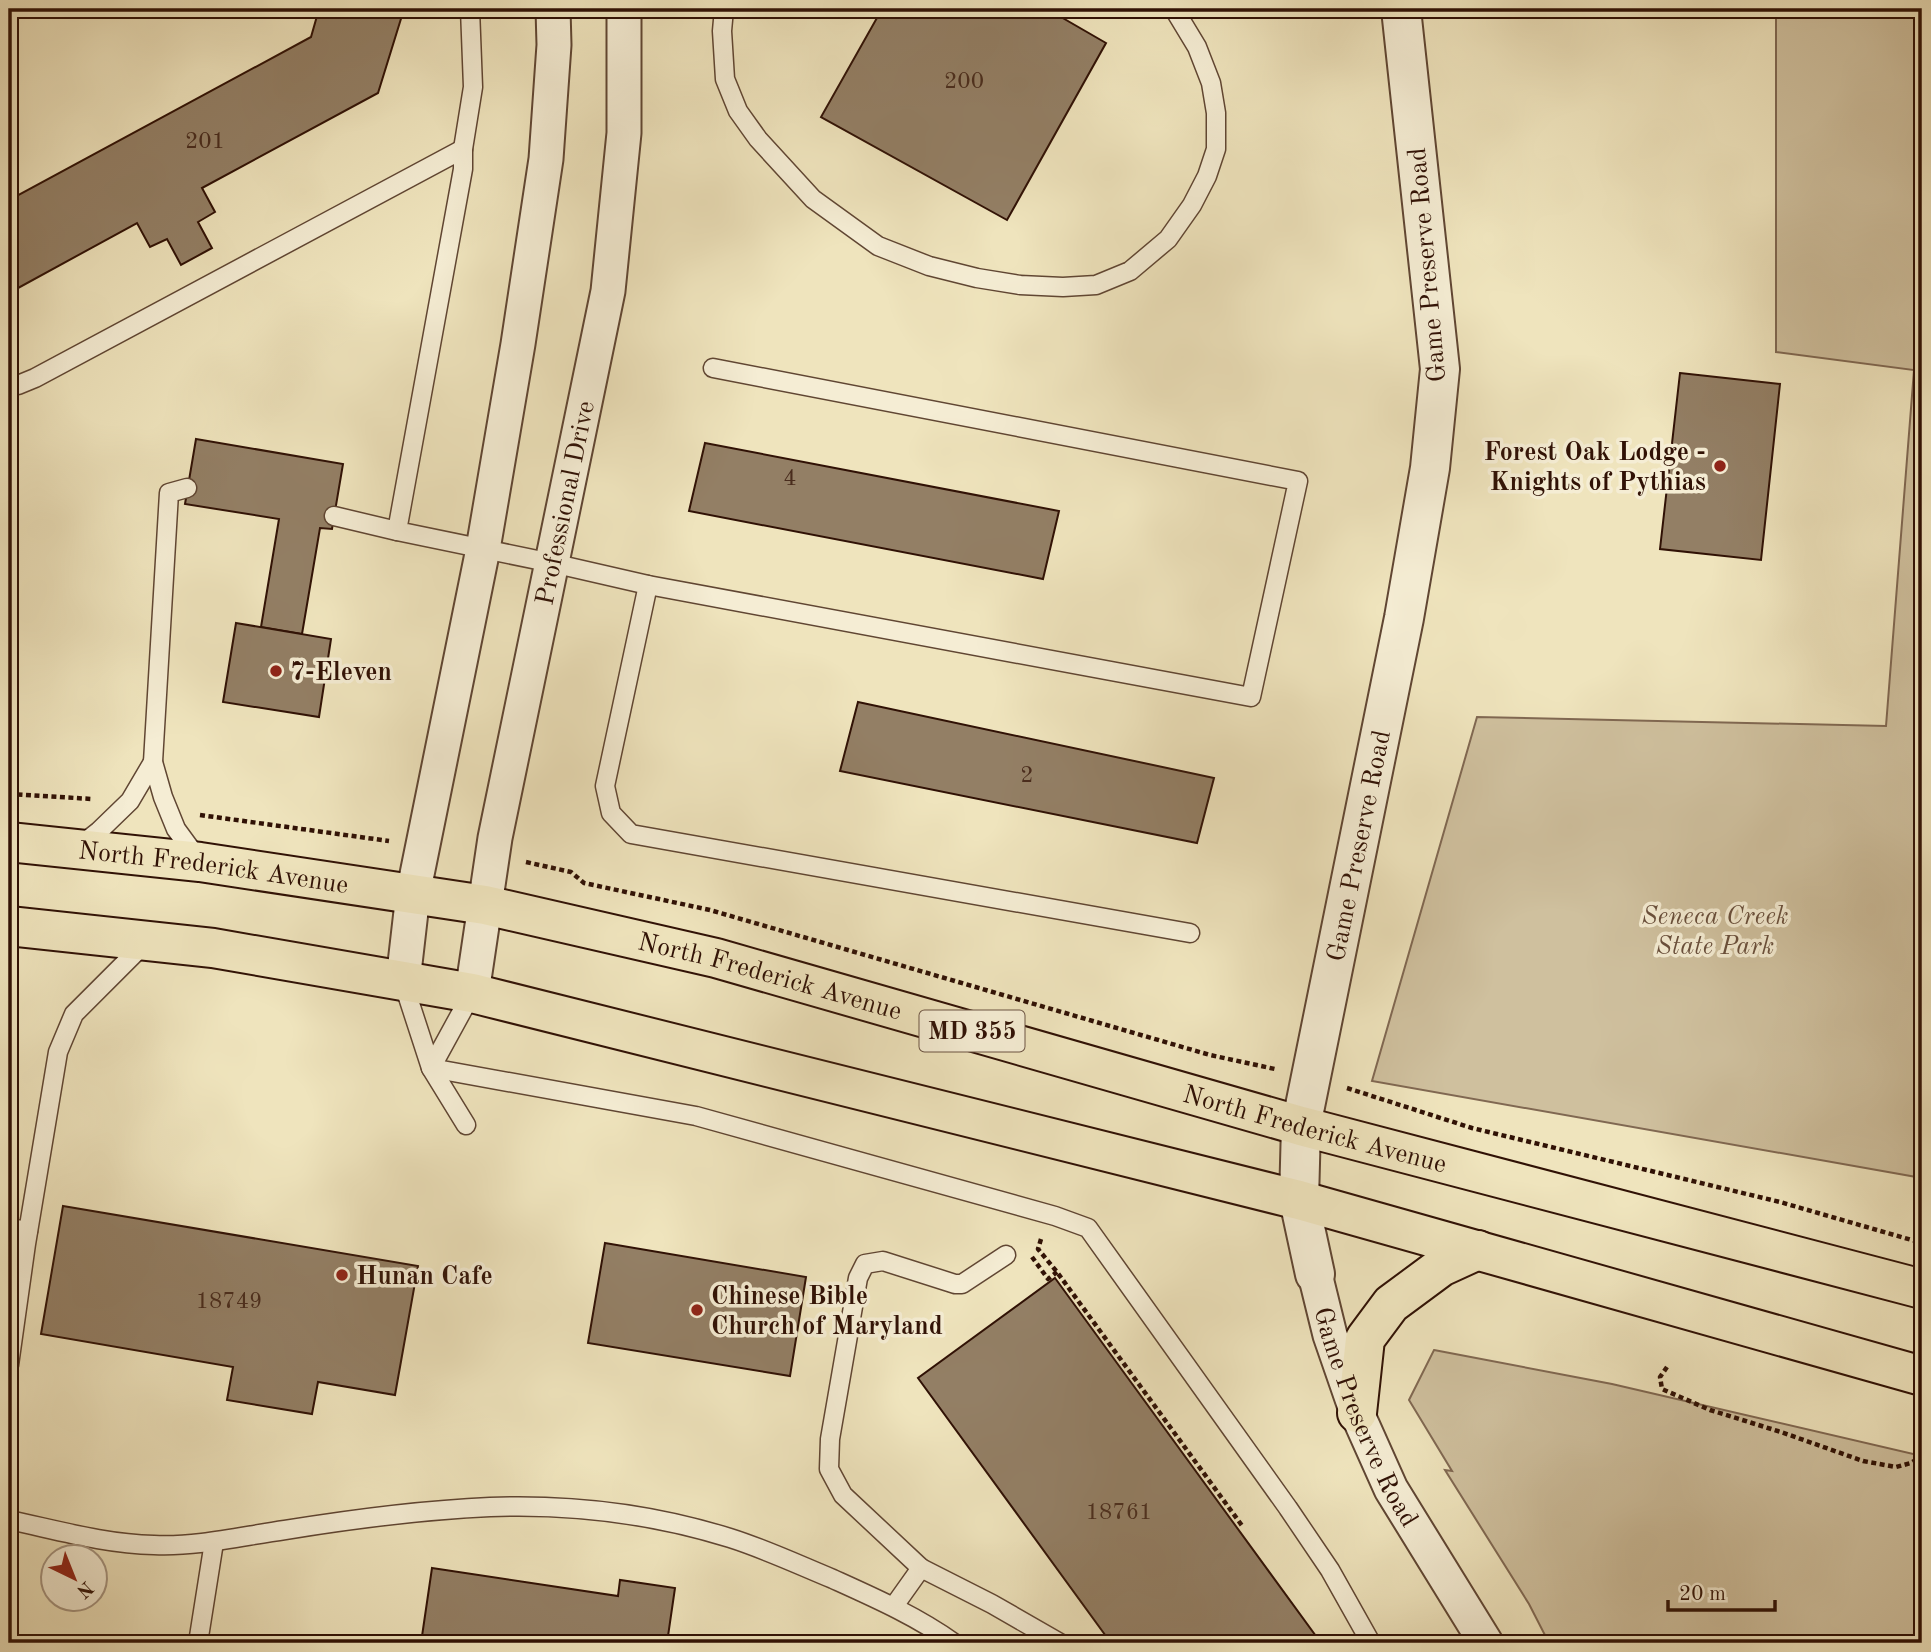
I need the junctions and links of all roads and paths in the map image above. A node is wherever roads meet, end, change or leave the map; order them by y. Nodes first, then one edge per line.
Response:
1 (470, 9) edge
2 (553, 9) edge
3 (624, 9) edge
4 (724, 9) edge
5 (1174, 9) edge
6 (1401, 9) edge
7 (463, 149) junction
8 (713, 368) dead end
9 (9, 384) edge
10 (187, 488) dead end
11 (334, 516) dead end
12 (397, 531) junction
13 (483, 549) junction
14 (552, 563) junction
15 (648, 585) junction
16 (153, 762) junction
17 (9, 842) edge
18 (76, 849) junction
19 (200, 862) junction
20 (413, 894) junction
21 (485, 905) junction
22 (9, 926) edge
23 (1190, 933) dead end
24 (147, 941) junction
25 (403, 981) junction
26 (472, 993) junction
27 (431, 1068) junction
28 (466, 1125) dead end
29 (1301, 1126) junction
30 (1299, 1200) junction
31 (9, 1228) edge
32 (28, 1231) junction
33 (1478, 1250) junction
34 (1028, 1252) dead end
35 (1006, 1255) dead end
36 (1315, 1274) joint
37 (1922, 1289) edge
38 (9, 1365) edge
39 (1667, 1367) dead end
40 (1922, 1376) edge
41 (1357, 1413) junction
42 (1922, 1456) edge
43 (9, 1520) edge
44 (1242, 1527) dead end
45 (214, 1542) junction
46 (921, 1568) junction
47 (894, 1606) junction
48 (198, 1643) edge
49 (954, 1643) edge
50 (1060, 1643) edge
51 (1371, 1643) edge
52 (1486, 1643) edge

1 - 7 lane
2 - 13 street
3 - 14 street, Professional Drive
4 - 5 lane
6 - 29 street, Game Preserve Road
7 - 9 lane
7 - 12 lane
8 - 15 lane
10 - 16 lane
11 - 12 lane
12 - 13 lane
13 - 14 lane
13 - 20 street
14 - 15 lane
14 - 21 street, Professional Drive
15 - 23 lane
16 - 18 lane
16 - 19 lane
17 - 18 main road, North Frederick Avenue / MD 355
18 - 19 main road, North Frederick Avenue / MD 355
19 - 20 main road, North Frederick Avenue / MD 355
20 - 21 main road, North Frederick Avenue / MD 355
20 - 25 street
21 - 26 street, Professional Drive
21 - 29 main road, North Frederick Avenue / MD 355
22 - 24 main road
24 - 25 main road
24 - 32 lane
25 - 26 main road
25 - 27 lane
26 - 27 lane
26 - 30 main road
27 - 28 lane
27 - 51 lane
29 - 30 street, Game Preserve Road
29 - 37 main road, North Frederick Avenue / MD 355
30 - 33 main road
30 - 36 street, Game Preserve Road
31 - 32 lane
32 - 38 lane
33 - 40 main road
33 - 41 main road
34 - 44 path
35 - 46 lane
36 - 41 street, Game Preserve Road
39 - 42 path
41 - 52 street, Game Preserve Road
43 - 45 lane
45 - 47 lane
45 - 48 lane
46 - 47 lane
46 - 50 lane
47 - 49 lane

